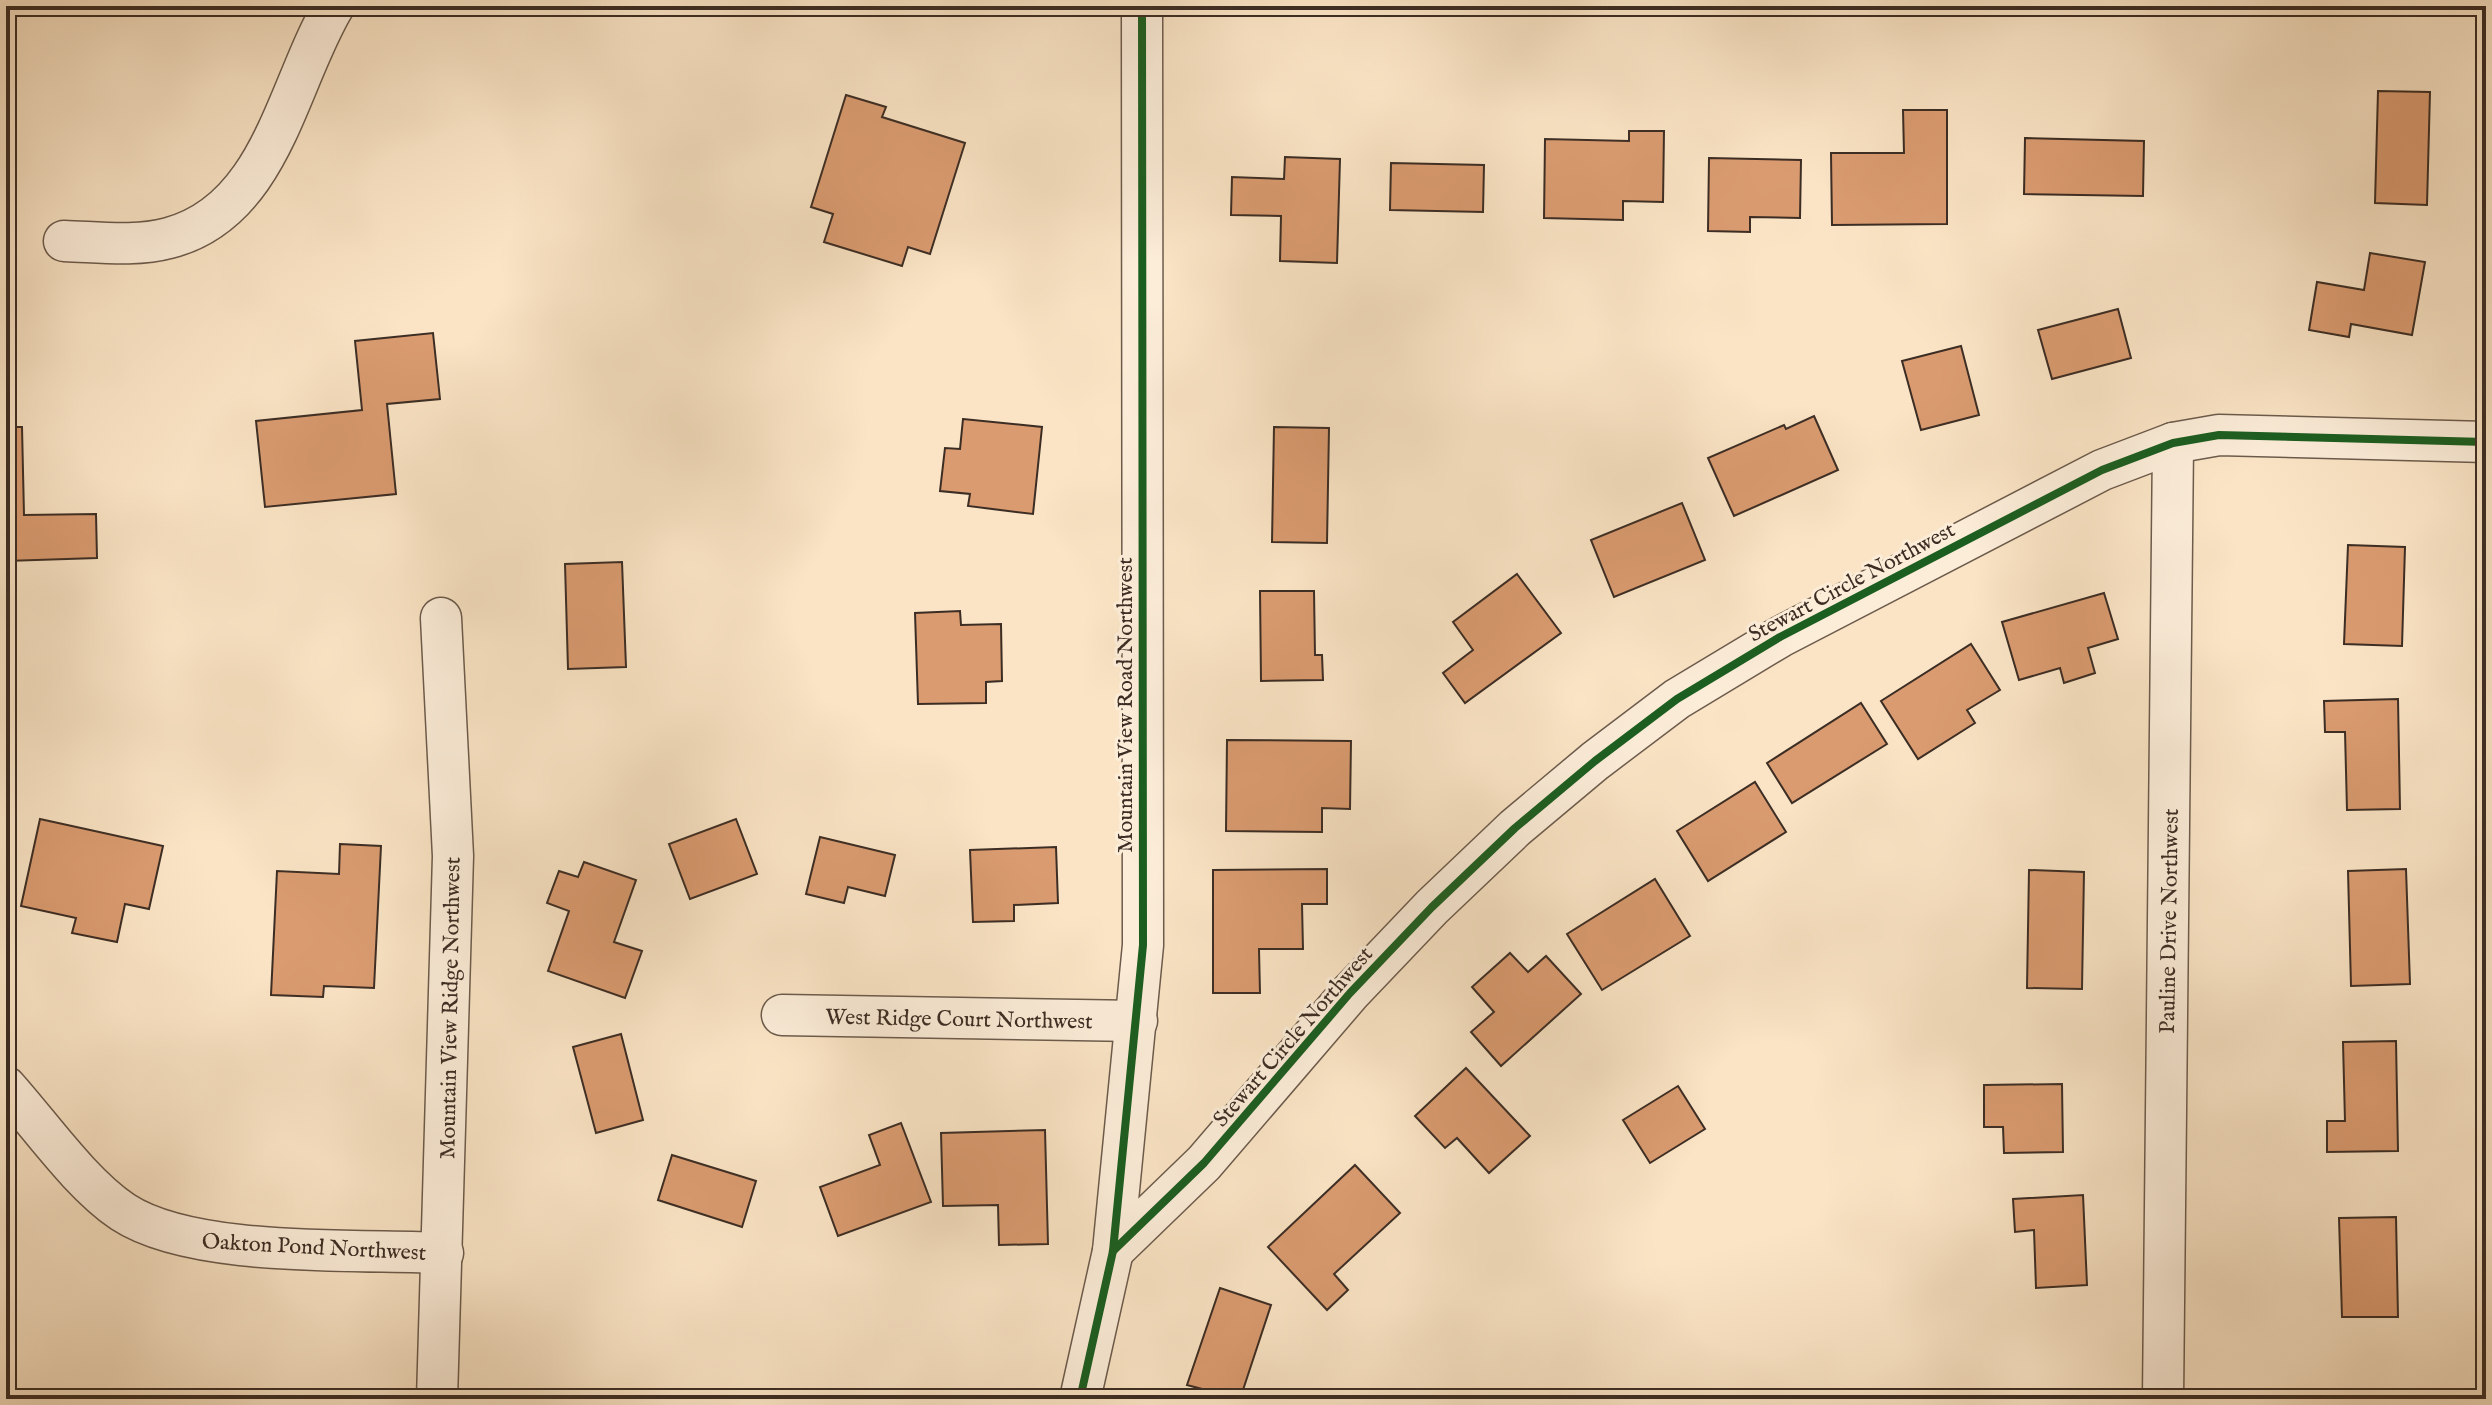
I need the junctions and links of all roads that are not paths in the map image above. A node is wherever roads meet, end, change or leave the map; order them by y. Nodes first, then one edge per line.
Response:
1 (334, 6) edge
2 (1142, 6) edge
3 (64, 241) dead end
4 (2486, 442) edge
5 (2173, 443) junction
6 (441, 618) dead end
7 (782, 1015) dead end
8 (1137, 1021) junction
9 (6, 1087) edge
10 (1113, 1251) junction
11 (443, 1253) junction
12 (437, 1399) edge
13 (1080, 1399) edge
14 (2163, 1399) edge

1 - 3 street
2 - 8 street, Mountain View Road Northwest
4 - 5 street, Stewart Circle Northwest
5 - 10 street, Stewart Circle Northwest
5 - 14 street, Pauline Drive Northwest
6 - 11 street, Mountain View Ridge Northwest
7 - 8 street, West Ridge Court Northwest
8 - 10 street, Mountain View Road Northwest
9 - 11 street, Oakton Pond Northwest
10 - 13 street, Mountain View Road Northwest
11 - 12 street, Mountain View Ridge Northwest

